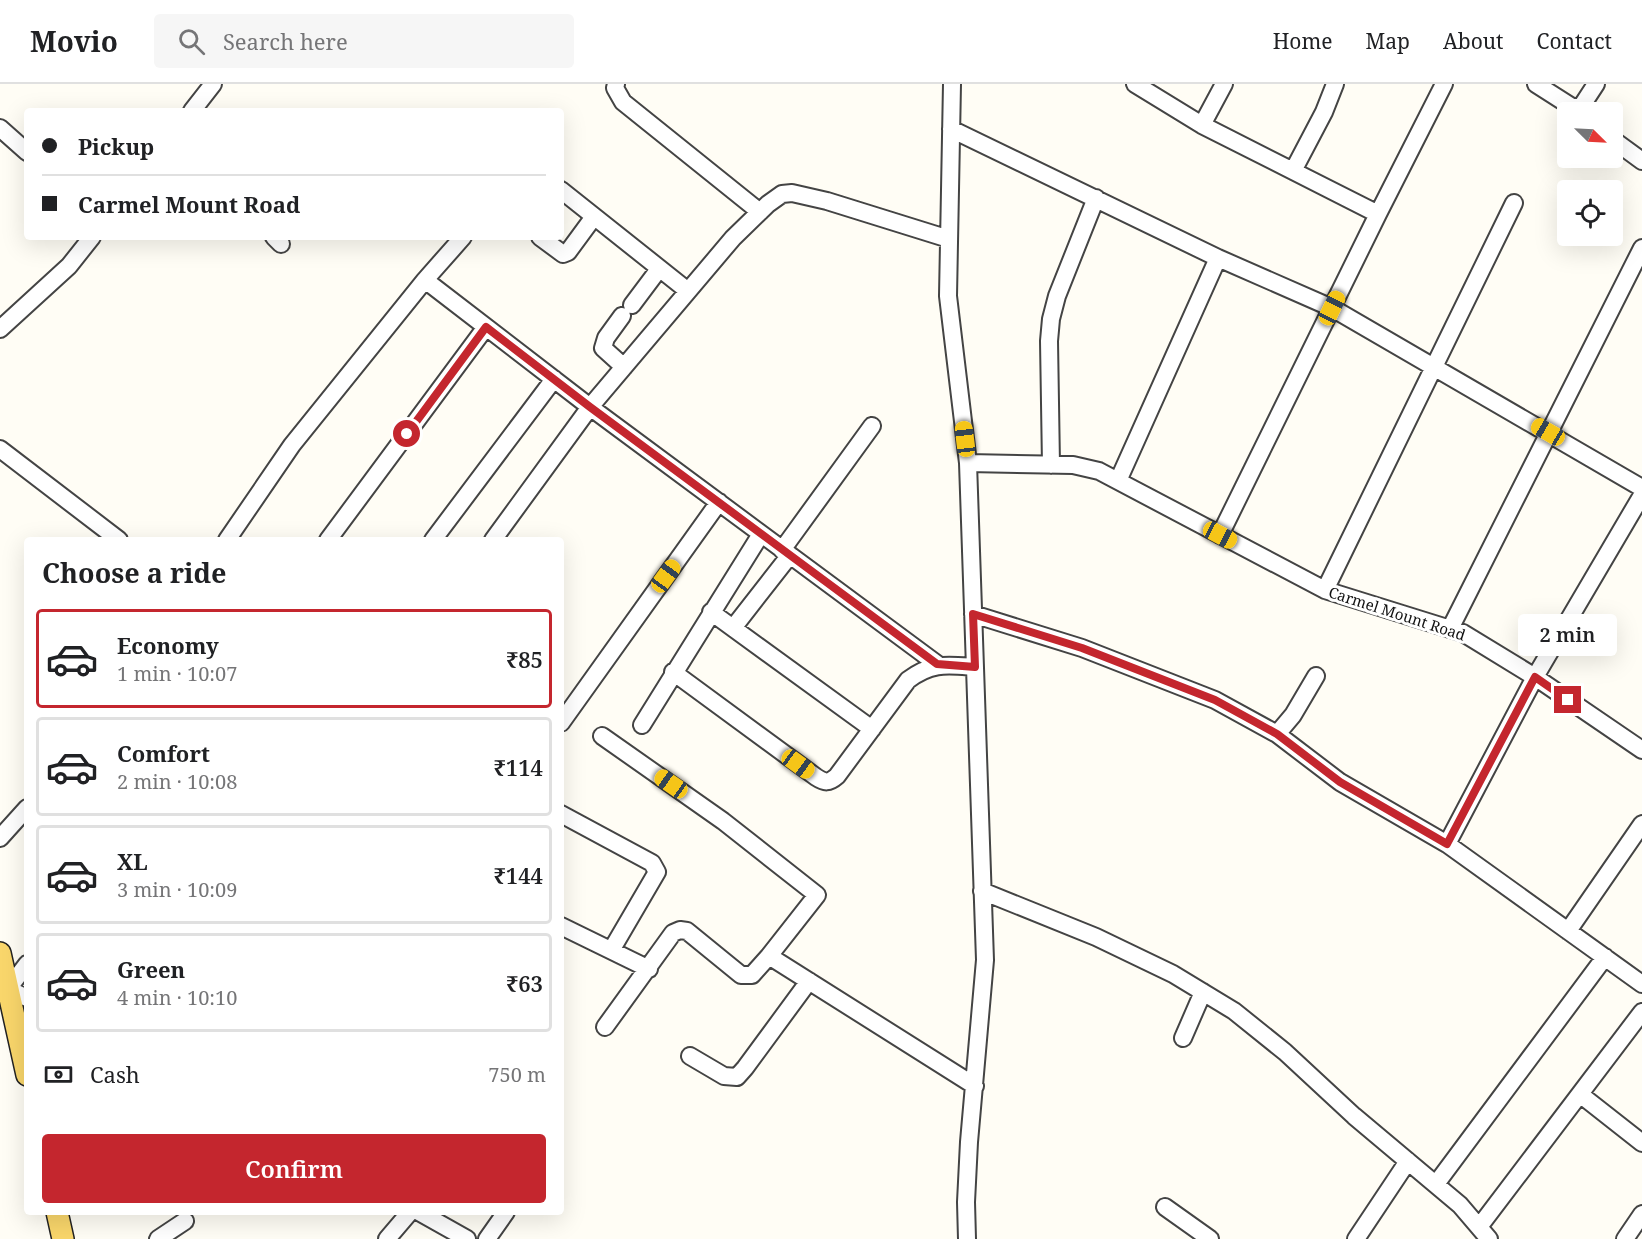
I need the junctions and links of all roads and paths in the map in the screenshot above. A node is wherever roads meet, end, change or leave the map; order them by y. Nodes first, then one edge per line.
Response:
1 (213, 84) edge
2 (615, 84) edge
3 (952, 84) edge
4 (1135, 84) edge
5 (1224, 84) edge
6 (1335, 84) edge
7 (1444, 84) edge
8 (1536, 84) edge
9 (1596, 84) edge
10 (1562, 102) edge
11 (1584, 102) edge
12 (194, 108) edge
13 (1202, 125) junction
14 (0, 128) edge
15 (951, 129) junction
16 (1623, 147) edge
17 (24, 149) edge
18 (1642, 161) edge
19 (1293, 171) junction
20 (564, 193) edge
21 (1095, 198) junction
22 (1514, 203) dead end
23 (759, 212) junction
24 (1378, 214) junction
25 (593, 218) junction
26 (949, 238) junction
27 (90, 240) edge
28 (460, 240) edge
29 (544, 240) edge
30 (1642, 249) edge
31 (1218, 258) junction
32 (659, 269) junction
33 (425, 280) junction
34 (688, 291) junction
35 (1332, 308) junction
36 (486, 327) junction
37 (0, 329) edge
38 (1435, 366) junction
39 (624, 367) junction
40 (554, 379) junction
41 (590, 407) junction
42 (872, 426) dead end
43 (1548, 432) junction
44 (0, 449) edge
45 (968, 463) junction
46 (1051, 465) junction
47 (1118, 481) junction
48 (1642, 488) edge
49 (1642, 495) edge
50 (719, 502) junction
51 (761, 534) junction
52 (1220, 535) junction
53 (115, 537) edge
54 (229, 537) edge
55 (330, 537) edge
56 (435, 537) edge
57 (495, 537) edge
58 (786, 553) junction
59 (1324, 590) junction
60 (711, 612) junction
61 (973, 614) junction
62 (733, 628) junction
63 (1450, 629) junction
64 (937, 664) junction
65 (975, 667) junction
66 (674, 672) junction
67 (1316, 676) dead end
68 (1535, 677) junction
69 (564, 719) edge
70 (642, 725) dead end
71 (872, 729) junction
72 (1277, 734) junction
73 (602, 736) dead end
74 (1642, 750) edge
75 (24, 811) edge
76 (564, 816) edge
77 (1642, 824) edge
78 (0, 838) edge
79 (1447, 844) junction
80 (982, 891) junction
81 (564, 927) edge
82 (1568, 931) junction
83 (612, 949) junction
84 (0, 953) edge
85 (769, 956) junction
86 (1605, 957) junction
87 (649, 969) junction
88 (24, 974) edge
89 (810, 981) junction
90 (1642, 984) edge
91 (18, 993) edge
92 (1203, 993) junction
93 (1642, 1012) edge
94 (605, 1027) dead end
95 (1183, 1038) dead end
96 (24, 1048) edge
97 (690, 1056) dead end
98 (975, 1086) junction
99 (1581, 1095) junction
100 (1642, 1143) edge
101 (1408, 1161) junction
102 (1436, 1184) junction
103 (1165, 1207) dead end
104 (1642, 1214) edge
105 (58, 1215) edge
106 (407, 1215) edge
107 (424, 1215) edge
108 (504, 1215) edge
109 (185, 1221) dead end
110 (1484, 1233) edge
111 (63, 1239) edge
112 (158, 1239) edge
113 (387, 1239) edge
114 (467, 1239) edge
115 (487, 1239) edge
116 (967, 1239) edge
117 (1210, 1239) edge
118 (1356, 1239) edge
119 (1624, 1239) edge

1 - 12 street
2 - 23 street
3 - 15 street
4 - 13 street
5 - 13 street
6 - 19 street
7 - 24 street
8 - 10 street
9 - 11 street
13 - 19 street
14 - 17 street
15 - 21 street
15 - 26 street
16 - 18 street
19 - 24 street
20 - 25 street
21 - 31 street
21 - 46 street
22 - 38 street
23 - 26 street
23 - 34 street
24 - 35 street
25 - 29 street
25 - 32 street
26 - 45 street
27 - 37 street
28 - 33 street
30 - 43 street
31 - 35 street
31 - 47 street
32 - 34 street
32 - 39 street
33 - 36 street
33 - 54 street
34 - 39 street
35 - 38 street
35 - 52 street
36 - 40 street
36 - 55 street
38 - 43 street
38 - 59 street
39 - 41 street
40 - 41 street
40 - 56 street
41 - 50 street
41 - 57 street
42 - 58 street
43 - 48 street
43 - 63 street
44 - 53 street
45 - 46 street, Carmel Mount Road
45 - 61 street
46 - 47 street, Carmel Mount Road
47 - 52 street, Carmel Mount Road
49 - 68 street
50 - 51 street
50 - 69 street
51 - 58 street
51 - 60 street
52 - 59 street, Carmel Mount Road
58 - 62 street
58 - 64 street
59 - 63 street, Carmel Mount Road
60 - 62 street
60 - 66 street
61 - 65 street
61 - 72 street
62 - 71 street
63 - 68 street, Carmel Mount Road
64 - 65 street
64 - 71 street
65 - 80 street
66 - 70 street
66 - 71 street
67 - 72 street
68 - 74 street, Carmel Mount Road
68 - 79 street
72 - 79 street
73 - 85 street
75 - 78 street
76 - 83 street
77 - 82 street
79 - 82 street
80 - 92 street
80 - 98 street
81 - 83 street
82 - 86 street
83 - 87 street
84 - 91 main road
85 - 87 street
85 - 89 street
86 - 90 street
86 - 102 street
87 - 94 street
88 - 91 street
89 - 97 street
89 - 98 street
91 - 96 main road
92 - 95 street
92 - 101 street
93 - 99 street
98 - 116 street
99 - 100 street
99 - 110 street
101 - 102 street
101 - 118 street
102 - 110 street
103 - 117 street
104 - 119 street
105 - 111 main road
106 - 113 street
107 - 114 street
108 - 115 street
109 - 112 street

